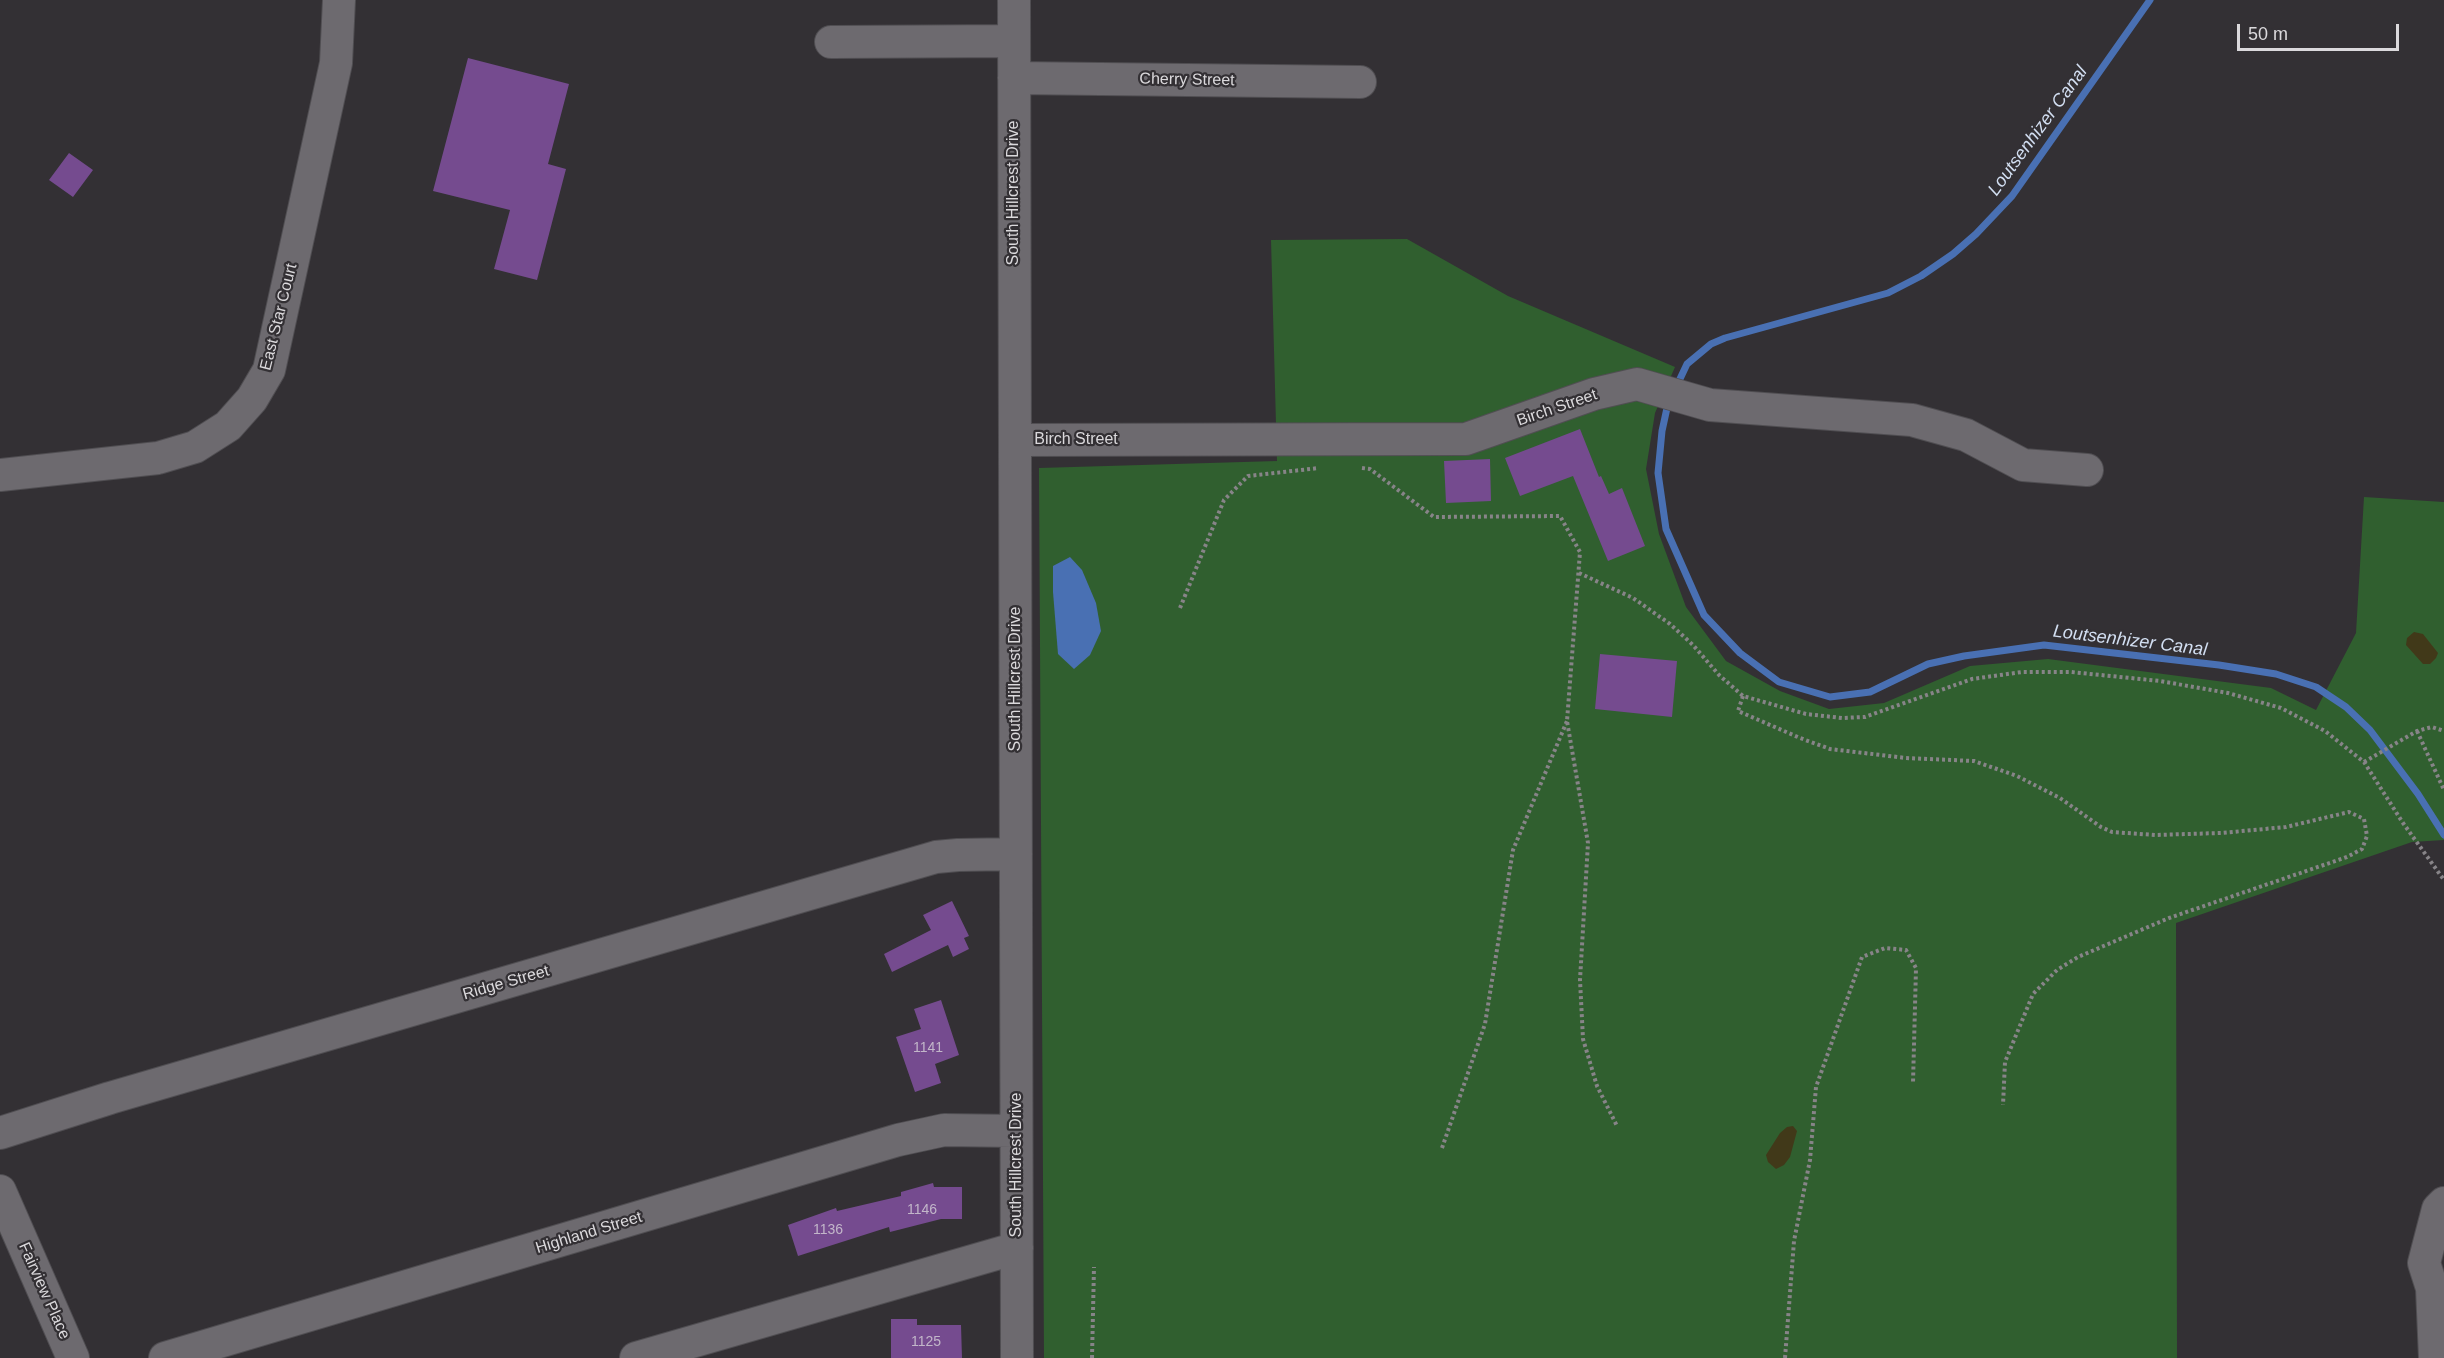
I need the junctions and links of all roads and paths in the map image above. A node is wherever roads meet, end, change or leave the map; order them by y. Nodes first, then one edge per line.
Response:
1 (339, 0) edge
2 (1014, 0) edge
3 (1014, 41) junction
4 (831, 42) dead end
5 (1014, 78) junction
6 (1360, 81) dead end
7 (1016, 440) junction
8 (1330, 466) dead end
9 (1352, 466) dead end
10 (2086, 470) dead end
11 (0, 476) edge
12 (1579, 573) junction
13 (1180, 608) dead end
14 (1743, 696) junction
15 (1567, 721) junction
16 (2417, 731) junction
17 (2444, 731) edge
18 (2364, 762) junction
19 (2444, 790) edge
20 (1016, 854) junction
21 (2444, 880) edge
22 (1913, 1083) dead end
23 (2003, 1105) dead end
24 (1617, 1126) dead end
25 (1016, 1131) junction
26 (0, 1133) edge
27 (1442, 1148) dead end
28 (0, 1191) edge
29 (2444, 1203) edge
30 (1017, 1248) junction
31 (1094, 1267) dead end
32 (74, 1358) edge
33 (165, 1358) edge
34 (636, 1358) edge
35 (1017, 1358) edge
36 (1092, 1358) edge
37 (1785, 1358) edge
38 (2435, 1358) edge

1 - 11 street, East Star Court
2 - 3 street, South Hillcrest Drive
3 - 4 street
3 - 5 street, South Hillcrest Drive
5 - 6 street, Cherry Street
5 - 7 street, South Hillcrest Drive
7 - 10 street, Birch Street
7 - 20 street, South Hillcrest Drive
8 - 13 path
9 - 12 path
12 - 14 path
12 - 15 path
14 - 18 path
14 - 23 path
15 - 24 path
15 - 27 path
16 - 17 path
16 - 18 path
16 - 19 path
18 - 21 path
20 - 25 street, South Hillcrest Drive
20 - 26 street, Ridge Street
22 - 37 path
25 - 30 street, South Hillcrest Drive
25 - 33 street, Highland Street
28 - 32 street, Fairview Place
29 - 38 street
30 - 34 street
30 - 35 street, South Hillcrest Drive
31 - 36 path

